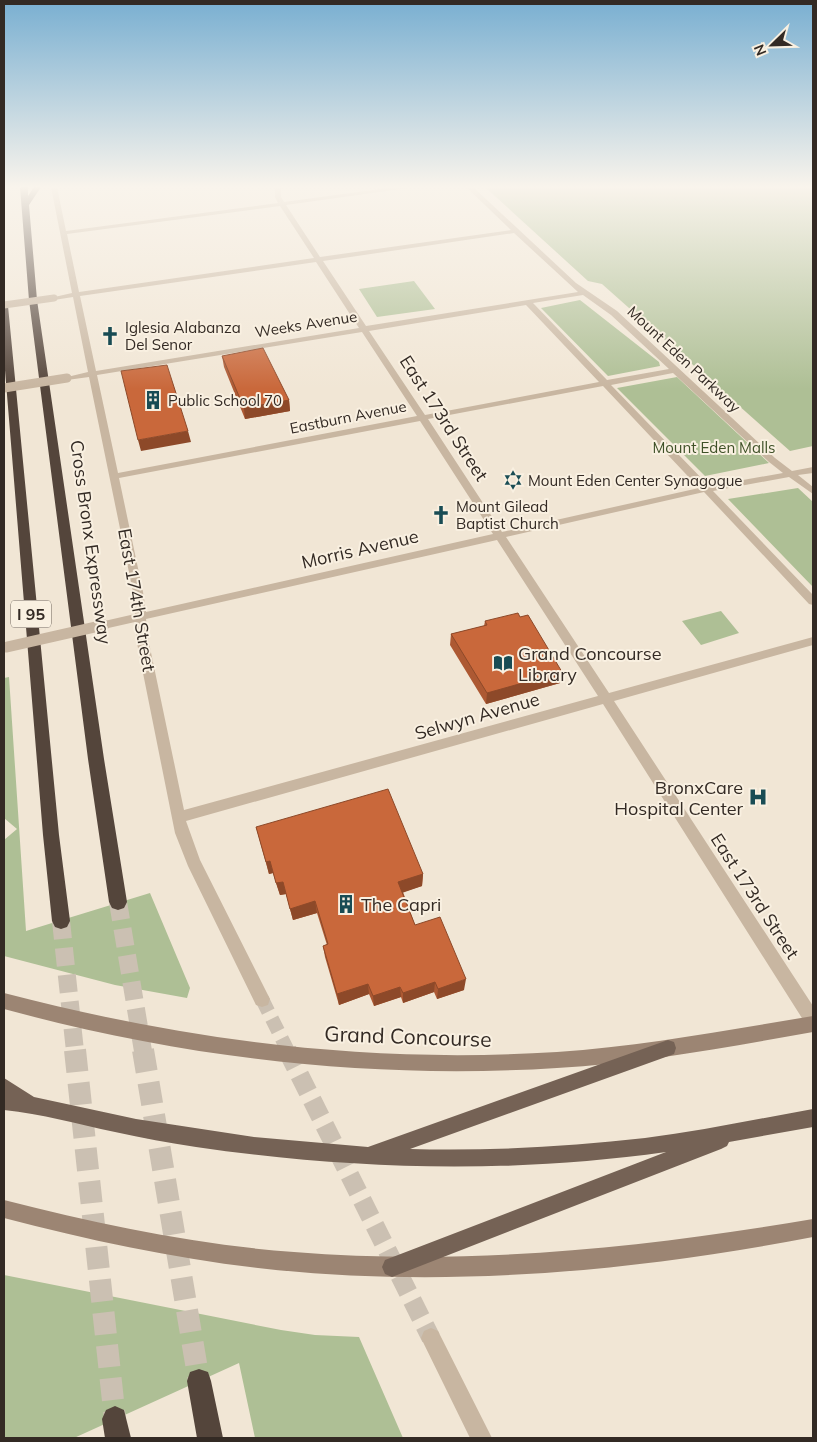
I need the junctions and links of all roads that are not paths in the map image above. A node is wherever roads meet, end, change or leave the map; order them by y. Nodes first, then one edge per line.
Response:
1 (29, 254) edge
2 (67, 254) edge
3 (314, 254) edge
4 (357, 254) edge
5 (541, 254) edge
6 (318, 260) junction
7 (583, 293) junction
8 (76, 295) junction
9 (528, 302) junction
10 (4, 306) edge
11 (364, 329) junction
12 (675, 370) junction
13 (93, 374) junction
14 (605, 382) junction
15 (4, 388) edge
16 (422, 417) junction
17 (813, 470) edge
18 (792, 475) junction
19 (115, 476) junction
20 (706, 489) junction
21 (813, 491) edge
22 (499, 536) junction
23 (813, 601) edge
24 (140, 617) junction
25 (813, 641) edge
26 (5, 648) edge
27 (606, 698) junction
28 (179, 818) junction
29 (118, 902) tunnel mouth
30 (61, 920) tunnel mouth
31 (262, 999) tunnel mouth
32 (4, 1001) edge
33 (813, 1020) edge
34 (813, 1024) edge
35 (668, 1048) junction
36 (4, 1086) edge
37 (4, 1102) edge
38 (28, 1103) junction
39 (813, 1118) edge
40 (745, 1130) junction
41 (368, 1155) junction
42 (4, 1209) edge
43 (813, 1228) edge
44 (392, 1267) junction
45 (431, 1338) tunnel mouth
46 (199, 1381) tunnel mouth
47 (210, 1438) edge
48 (482, 1438) edge

1 - 29 highway, Cross Bronx Expressway / I 95
2 - 8 street, East 174th Street
3 - 6 street, East 173rd Street
4 - 6 street
5 - 7 street, Mount Eden Parkway
6 - 8 street
6 - 11 street, East 173rd Street
7 - 9 street, Weeks Avenue
7 - 12 street, Mount Eden Parkway
8 - 10 street, bridge
8 - 13 street, East 174th Street
9 - 11 street, Weeks Avenue
9 - 14 street
10 - 30 highway, I 95
11 - 13 street, Weeks Avenue
11 - 16 street, East 173rd Street
12 - 14 street, Eastburn Avenue
12 - 18 street, Mount Eden Parkway
13 - 15 street, Weeks Avenue, bridge
13 - 19 street, East 174th Street
14 - 16 street, Eastburn Avenue
14 - 20 street
16 - 19 street, Eastburn Avenue
16 - 22 street, East 173rd Street
17 - 18 street, Morris Avenue
18 - 20 street, Morris Avenue
18 - 21 street, Mount Eden Parkway
19 - 24 street, East 174th Street
20 - 22 street, Morris Avenue
20 - 23 street
22 - 24 street, Morris Avenue
22 - 27 street, East 173rd Street
24 - 26 street, Morris Avenue, bridge
24 - 28 street, East 174th Street
25 - 27 street, Selwyn Avenue
27 - 28 street, Selwyn Avenue
27 - 33 street, East 173rd Street
28 - 31 street, East 174th Street
32 - 35 street, Grand Concourse
34 - 35 street, Grand Concourse
35 - 41 main road
36 - 38 main road
37 - 38 main road
38 - 41 main road
39 - 40 main road
40 - 41 main road
40 - 44 main road
42 - 44 street
43 - 44 street
45 - 48 street
46 - 47 highway

